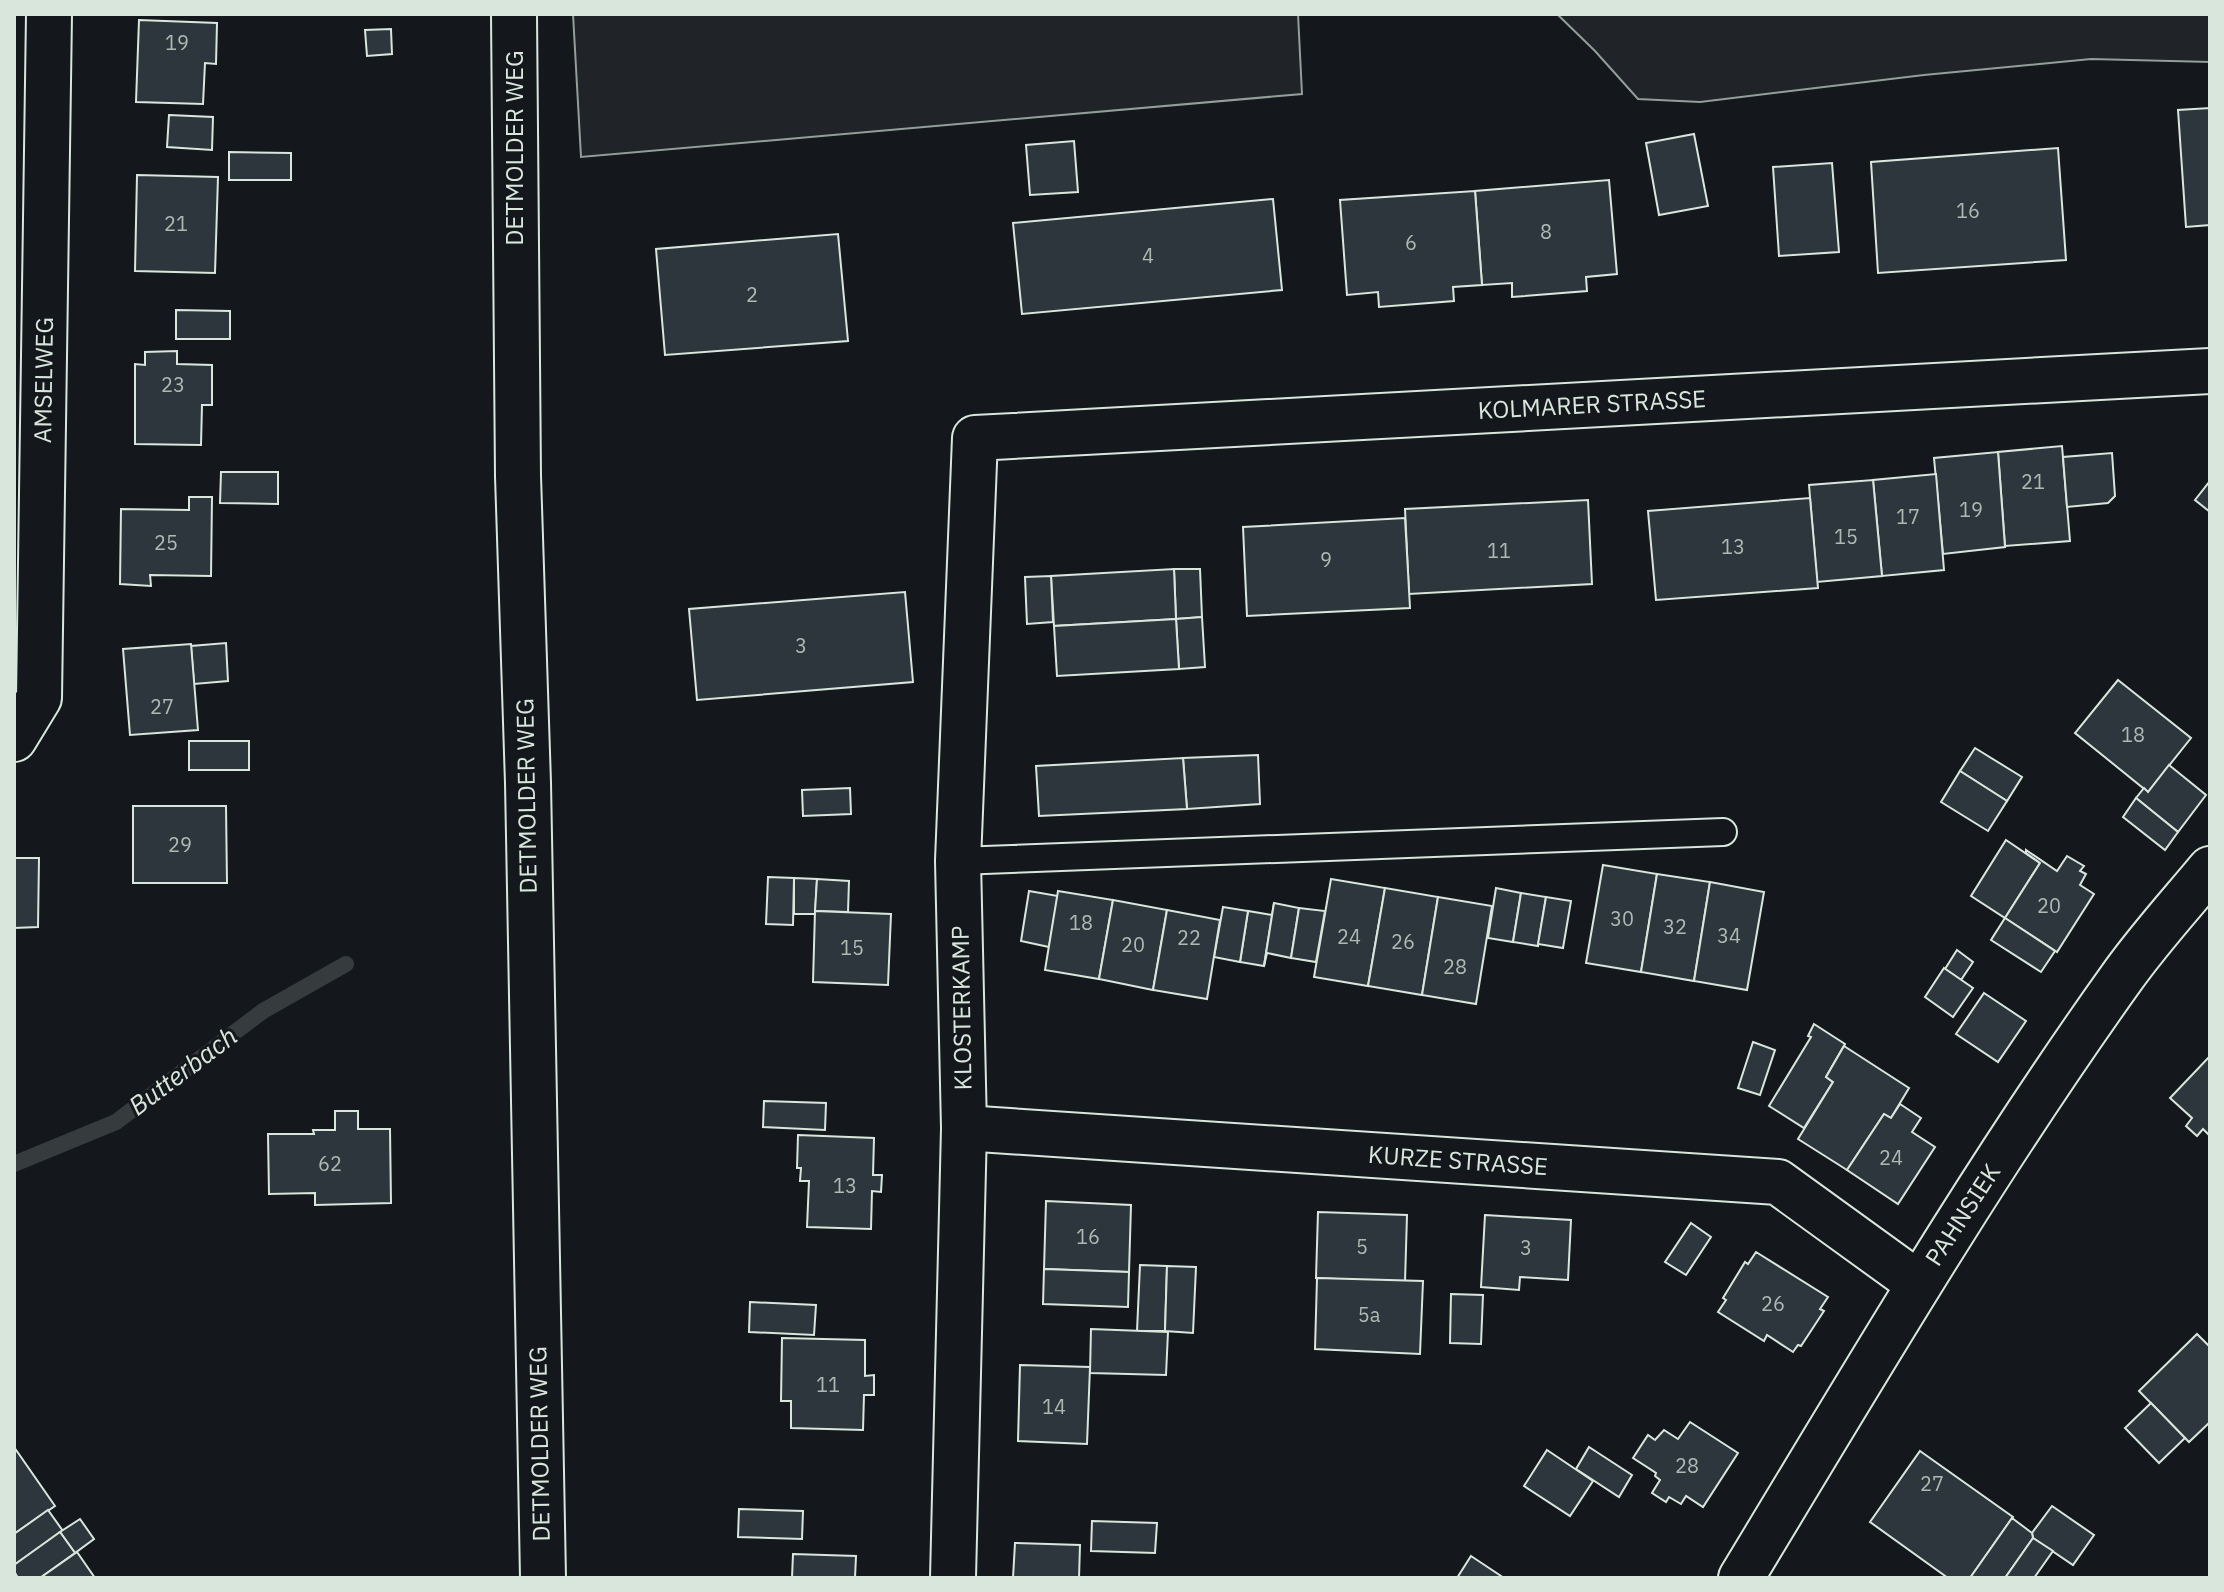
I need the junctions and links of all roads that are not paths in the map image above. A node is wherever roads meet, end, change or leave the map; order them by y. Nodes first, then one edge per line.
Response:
1 (49, 14) edge
2 (514, 14) edge
3 (2210, 371) edge
4 (975, 438) joint
5 (14, 739) edge
6 (1723, 832) dead end
7 (958, 861) junction
8 (2210, 869) edge
9 (964, 1128) junction
10 (1919, 1284) junction
11 (543, 1578) edge
12 (953, 1578) edge
13 (1741, 1578) edge

1 - 5 street, AMSELWEG
2 - 11 street, DETMOLDER WEG
3 - 4 street, KOLMARER STRASSE
4 - 7 street, KLOSTERKAMP
6 - 7 lane
7 - 9 street, KLOSTERKAMP
8 - 10 street, PAHNSIEK
9 - 10 street, KURZE STRASSE
9 - 12 street, KLOSTERKAMP
10 - 13 street, PAHNSIEK

